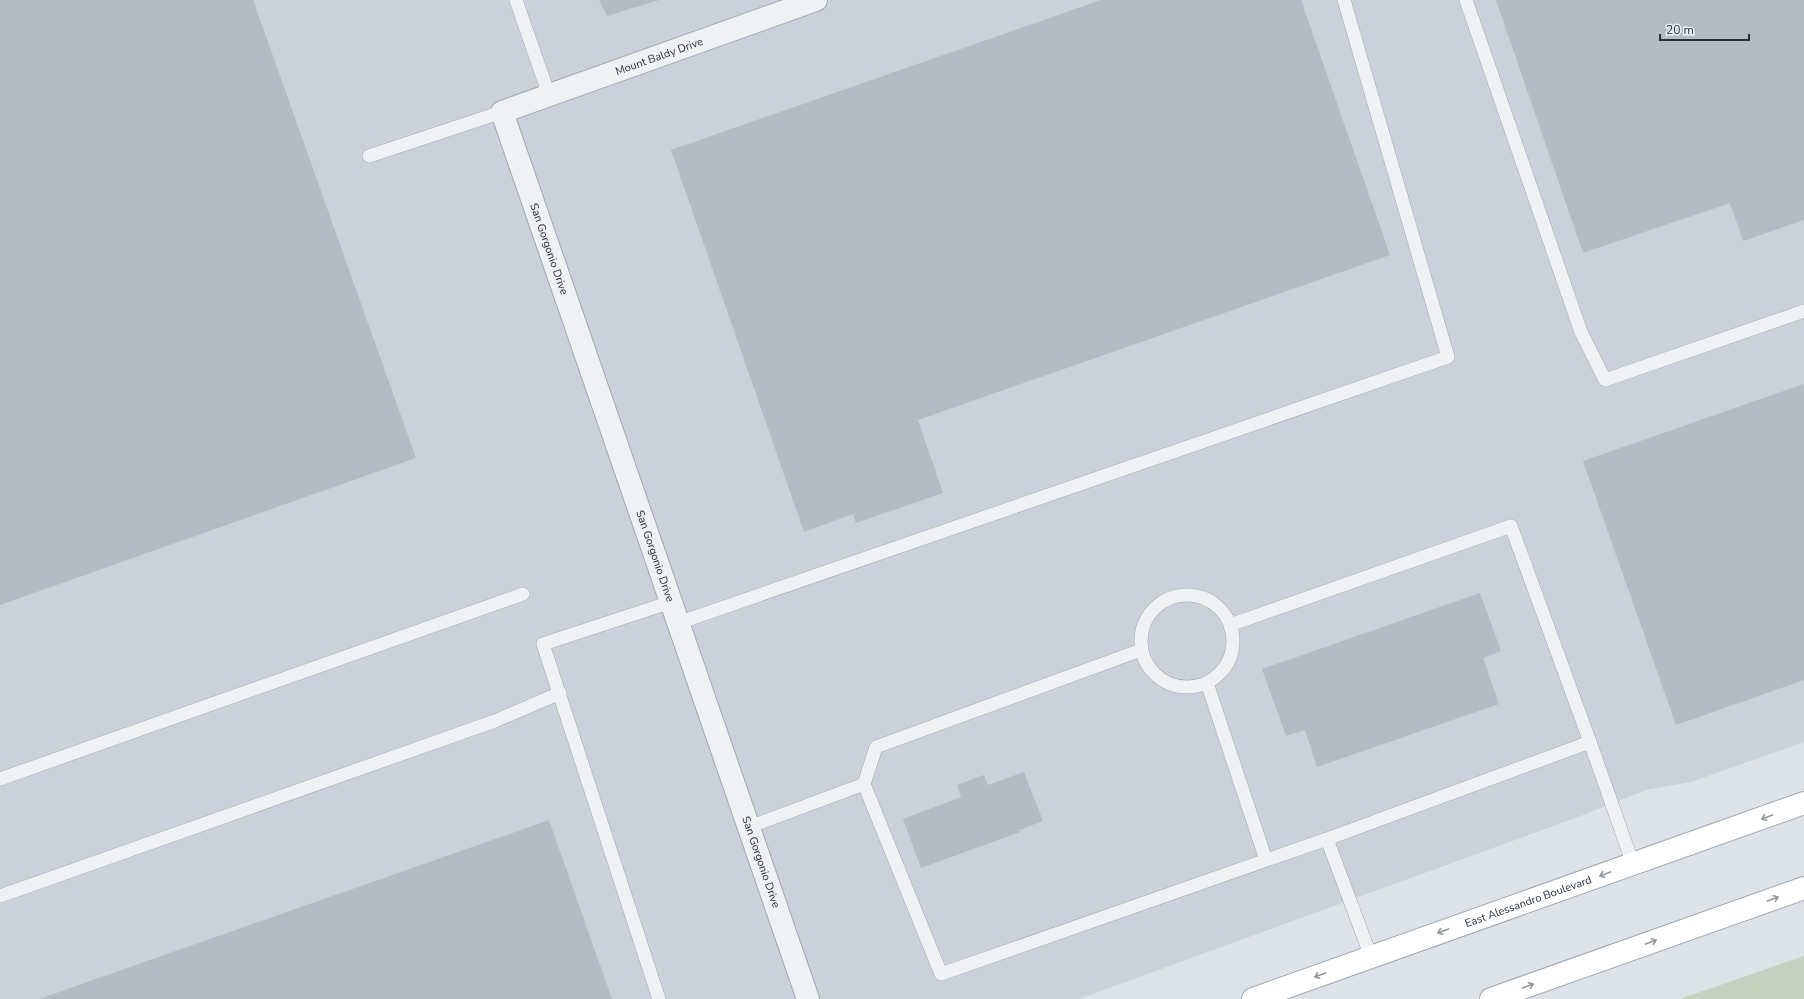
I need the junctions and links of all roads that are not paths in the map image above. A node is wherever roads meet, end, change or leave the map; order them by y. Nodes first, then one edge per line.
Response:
1 (516, 0) edge
2 (816, 0) edge
3 (1344, 0) edge
4 (1466, 0) edge
5 (549, 95) junction
6 (502, 112) junction
7 (369, 156) dead end
8 (1804, 311) edge
9 (523, 594) dead end
10 (671, 602) junction
11 (678, 623) junction
12 (1230, 624) junction
13 (1141, 650) junction
14 (1207, 683) junction
15 (560, 693) junction
16 (1590, 742) junction
17 (0, 780) edge
18 (864, 784) junction
19 (1804, 804) edge
20 (749, 827) junction
21 (1326, 839) junction
22 (1266, 860) junction
23 (1633, 864) junction
24 (1804, 888) edge
25 (0, 896) edge
26 (1372, 957) junction
27 (659, 999) edge
28 (808, 999) edge
29 (1253, 999) edge
30 (1491, 999) edge

1 - 5 lane
2 - 5 street, Mount Baldy Drive
3 - 11 lane
4 - 8 lane
5 - 6 street, Mount Baldy Drive
6 - 7 lane
6 - 10 street, San Gorgonio Drive
9 - 17 lane
10 - 11 street, San Gorgonio Drive
10 - 15 lane
11 - 20 street, San Gorgonio Drive
12 - 13 lane
12 - 14 lane
12 - 16 lane
13 - 14 lane
13 - 18 lane
14 - 22 lane
15 - 25 lane
15 - 27 lane
16 - 21 lane
16 - 23 lane
18 - 20 lane
18 - 22 lane
19 -> 23 main road, East Alessandro Boulevard
20 - 28 street, San Gorgonio Drive
21 - 22 lane
21 - 26 lane
23 -> 26 main road, East Alessandro Boulevard
30 -> 24 main road
26 -> 29 main road, East Alessandro Boulevard

